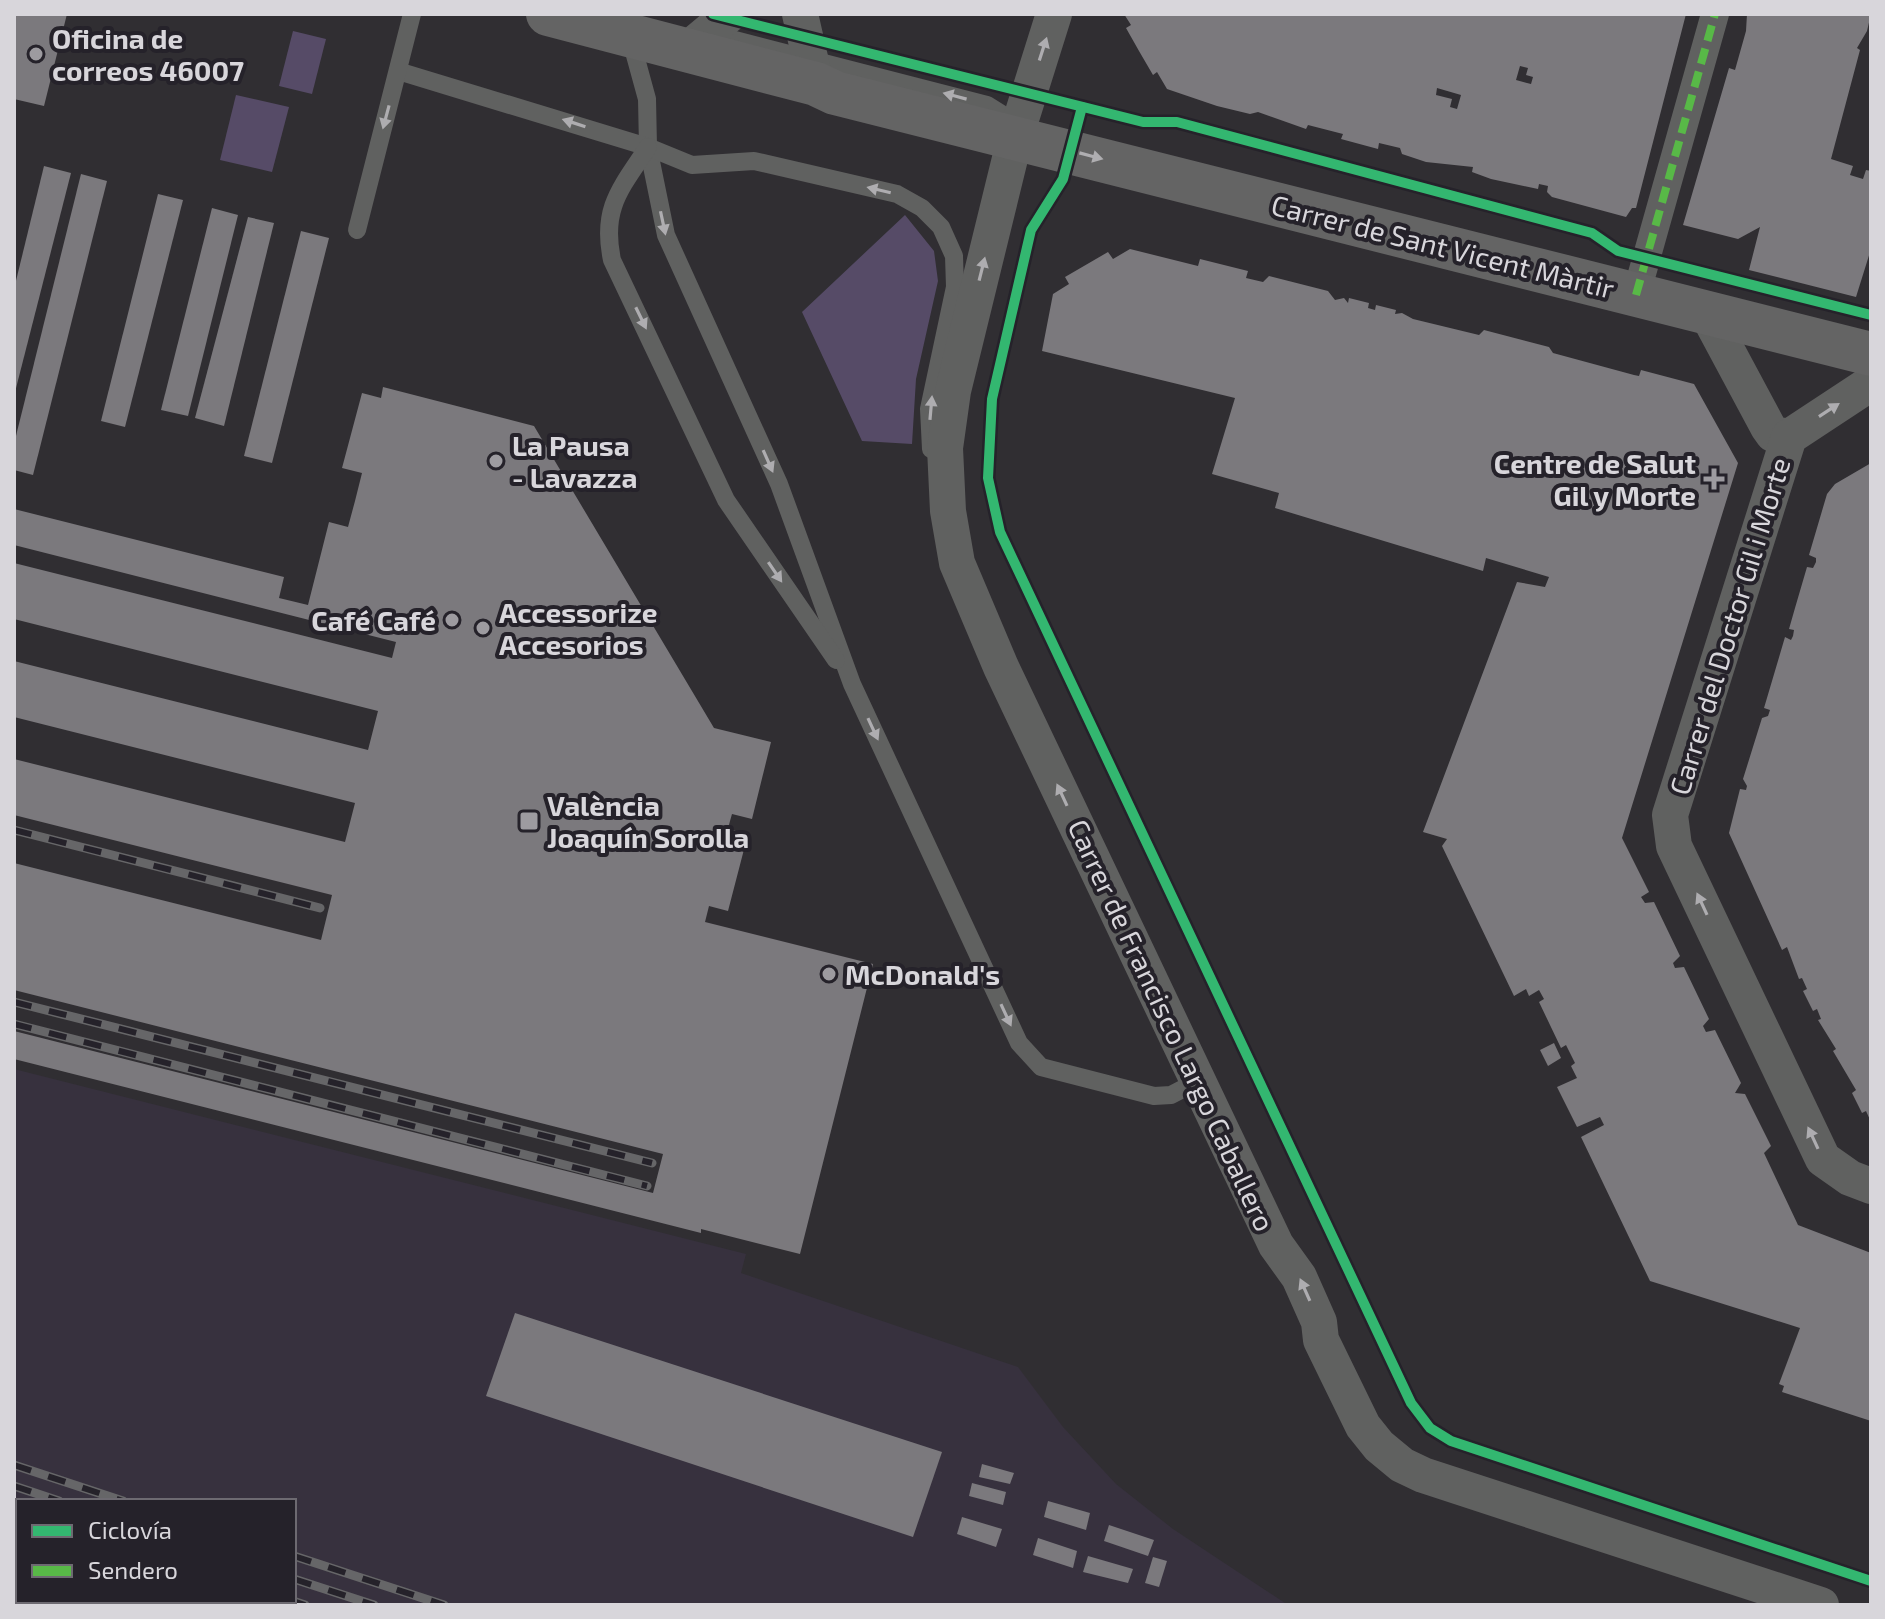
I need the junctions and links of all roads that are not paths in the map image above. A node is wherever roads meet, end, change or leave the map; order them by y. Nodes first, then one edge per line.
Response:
1 (412, 14) edge
2 (548, 14) edge
3 (800, 14) edge
4 (1054, 14) edge
5 (1715, 14) edge
6 (624, 25) edge
7 (709, 32) edge
8 (398, 71) junction
9 (813, 71) junction
10 (1015, 138) junction
11 (648, 147) junction
12 (357, 230) dead end
13 (1636, 295) junction
14 (1708, 315) junction
15 (1871, 354) edge
16 (1871, 383) edge
17 (1789, 437) junction
18 (948, 511) junction
19 (852, 684) junction
20 (1198, 1081) junction
21 (1871, 1186) edge
22 (1821, 1605) edge

1 - 8 lane
2 - 6 main road, Carrer de Sant Vicent Màrtir
3 - 9 street
10 -> 4 street, Carrer de Francisco Largo Caballero
5 - 13 street
6 - 7 main road, Carrer de Sant Vicent Màrtir
6 - 11 lane
7 - 9 main road, Carrer de Sant Vicent Màrtir
11 -> 8 lane
8 -> 12 lane
9 - 10 main road, Carrer de Sant Vicent Màrtir
10 -> 13 main road, Carrer de Sant Vicent Màrtir
18 -> 10 street, Carrer de Francisco Largo Caballero
18 -> 11 lane
11 -> 19 lane
11 -> 19 lane
13 - 14 main road, Carrer de Sant Vicent Màrtir
14 - 15 main road, Carrer de Sant Vicent Màrtir
14 - 17 street, Carrer del Doctor Gil i Morte
17 -> 16 street, Carrer del Doctor Gil i Morte
21 -> 17 street, Carrer del Doctor Gil i Morte
20 -> 18 street, Carrer de Francisco Largo Caballero
19 -> 20 lane
22 -> 20 street, Carrer de Francisco Largo Caballero

